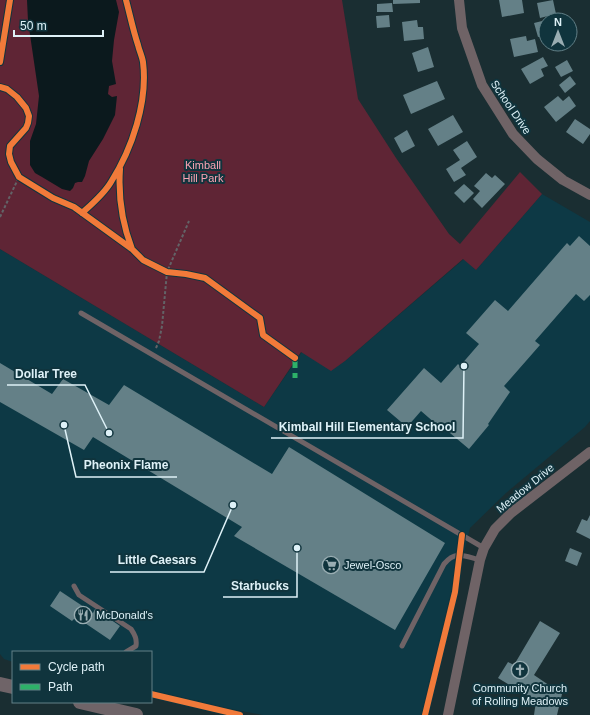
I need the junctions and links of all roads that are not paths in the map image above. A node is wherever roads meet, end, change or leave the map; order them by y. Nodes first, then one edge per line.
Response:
1 (460, 0) edge
2 (590, 195) edge
3 (81, 313) dead end
4 (590, 452) edge
5 (484, 548) junction
6 (480, 560) junction
7 (74, 586) dead end
8 (402, 646) dead end
9 (128, 651) edge
10 (0, 684) edge
11 (12, 687) edge
12 (84, 703) edge
13 (136, 715) edge
14 (448, 715) edge

1 - 2 street, School Drive
3 - 5 lane
4 - 5 street, Meadow Drive
5 - 6 street, Meadow Drive
6 - 8 lane
6 - 14 street, Meadow Drive
7 - 9 lane
10 - 11 main road
12 - 13 main road

